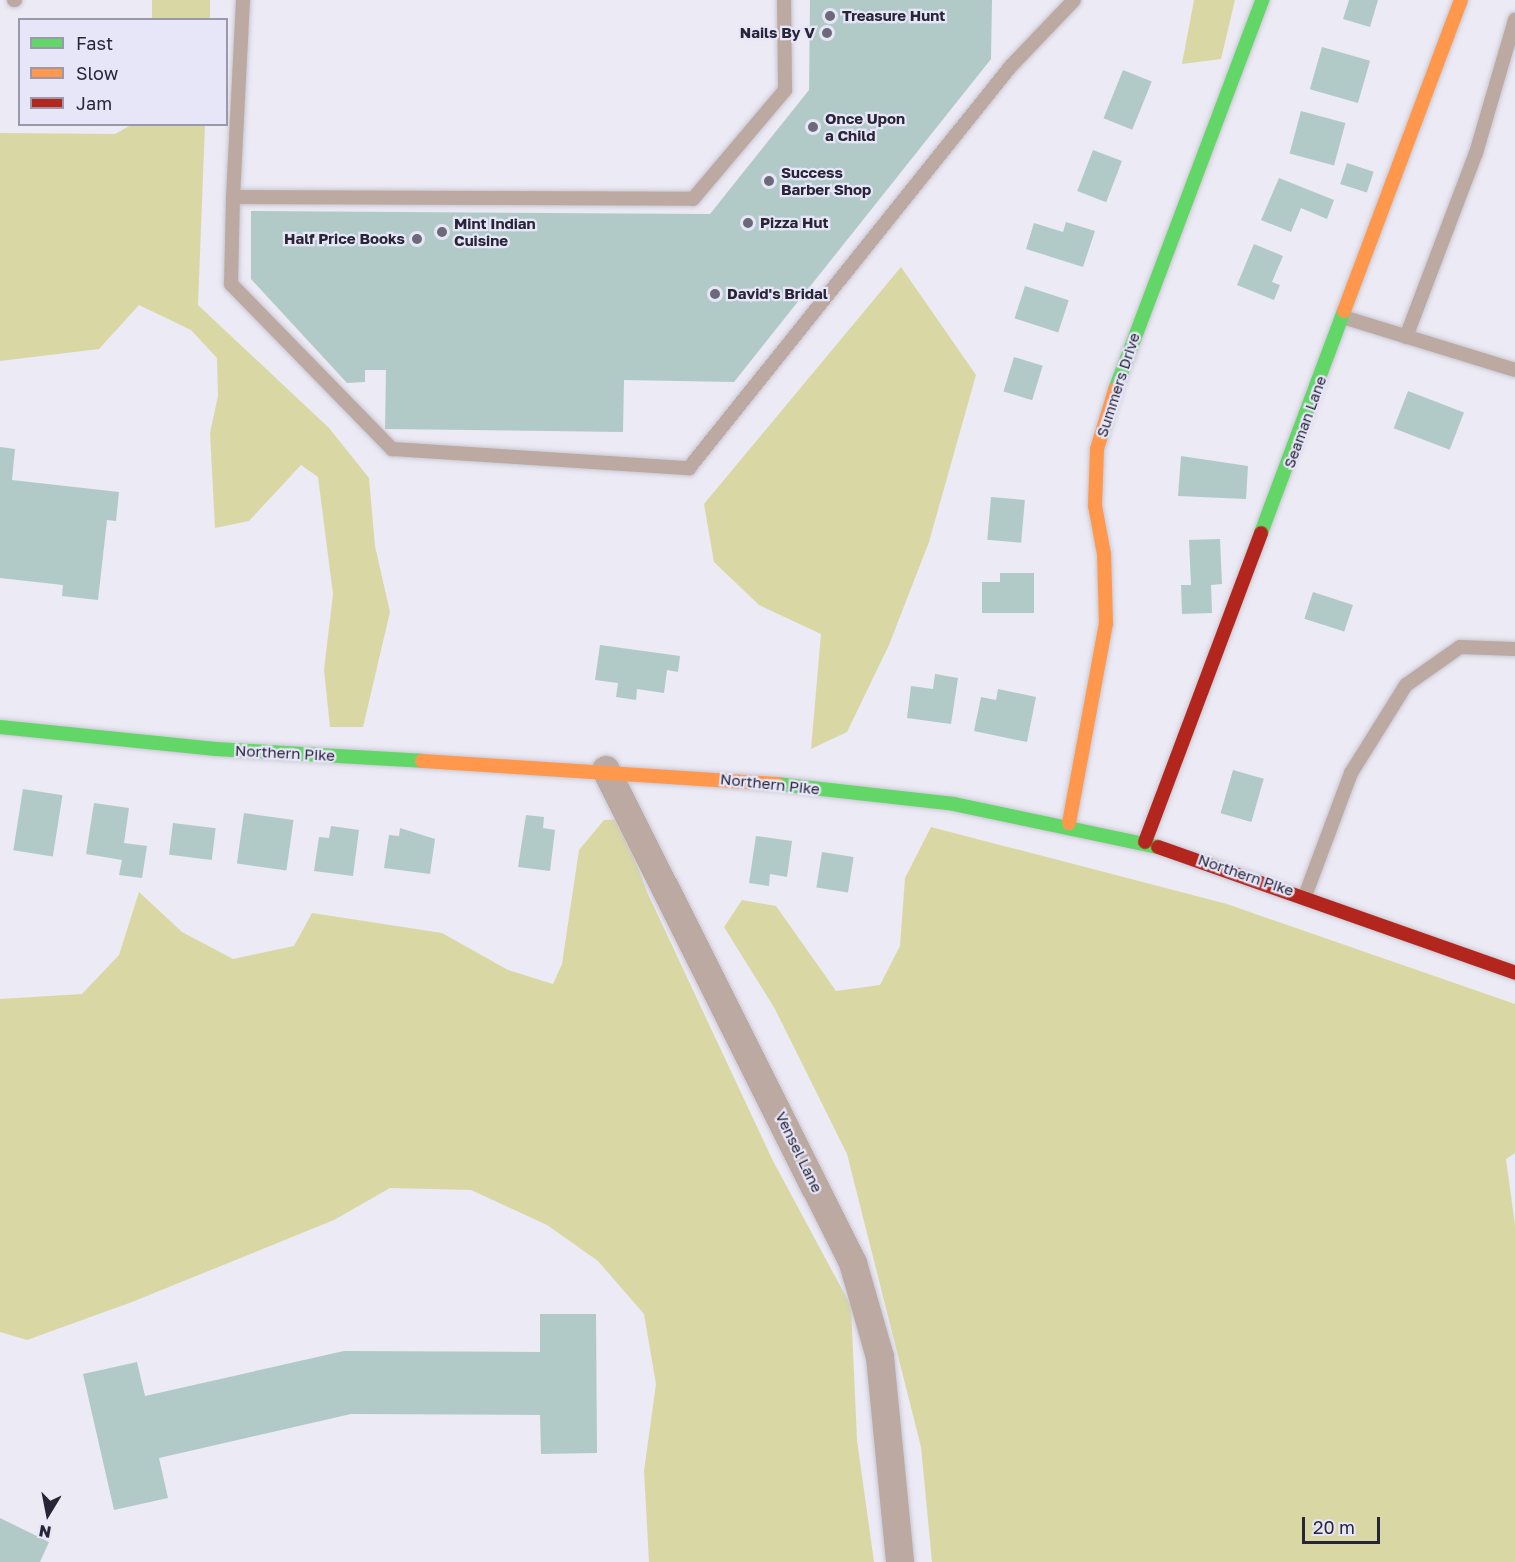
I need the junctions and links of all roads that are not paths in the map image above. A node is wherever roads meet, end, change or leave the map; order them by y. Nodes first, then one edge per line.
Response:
1 (243, 0) edge
2 (784, 0) edge
3 (1074, 0) edge
4 (1262, 0) edge
5 (1461, 0) edge
6 (1515, 20) edge
7 (233, 197) junction
8 (1343, 317) junction
9 (1406, 337) junction
10 (1515, 370) edge
11 (1515, 648) edge
12 (0, 727) edge
13 (606, 770) junction
14 (1069, 823) junction
15 (1145, 842) junction
16 (1305, 896) junction
17 (1515, 973) edge
18 (900, 1562) edge

1 - 7 lane
2 - 7 lane
3 - 7 lane
4 - 14 street, Summers Drive
5 - 8 street, Seaman Lane
6 - 9 lane
8 - 9 lane
8 - 15 street, Seaman Lane
9 - 10 lane
11 - 16 lane
12 - 13 street, Northern Pike
13 - 14 street, Northern Pike
13 - 18 street, Vensel Lane
14 - 15 street, Northern Pike
15 - 16 street, Northern Pike
16 - 17 street, Northern Pike

